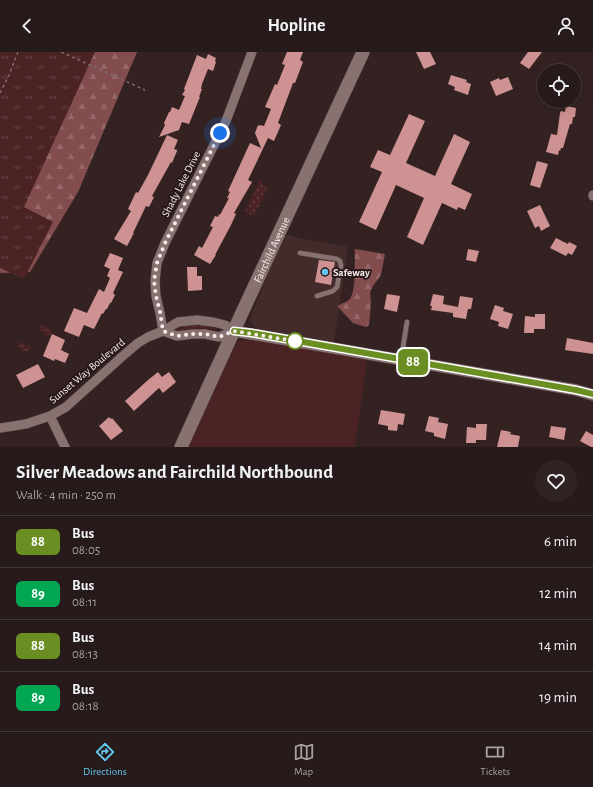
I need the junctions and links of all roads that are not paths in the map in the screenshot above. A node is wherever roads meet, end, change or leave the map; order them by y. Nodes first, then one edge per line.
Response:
1 (252, 52) edge
2 (363, 52) edge
3 (300, 253) dead end
4 (316, 296) dead end
5 (407, 322) dead end
6 (163, 331) junction
7 (234, 331) junction
8 (401, 360) junction
9 (593, 394) edge
10 (50, 416) junction
11 (0, 428) edge
12 (65, 447) edge
13 (181, 447) edge

1 - 6 street, Shady Lake Drive
2 - 7 main road, Fairchild Avenue
3 - 4 lane
5 - 8 lane
6 - 7 street
6 - 7 street, Sunset Way Boulevard
6 - 10 street, Sunset Way Boulevard
7 - 8 street
7 - 13 main road, Fairchild Avenue
8 - 9 street
10 - 11 street, Sunset Way Boulevard
10 - 12 street

